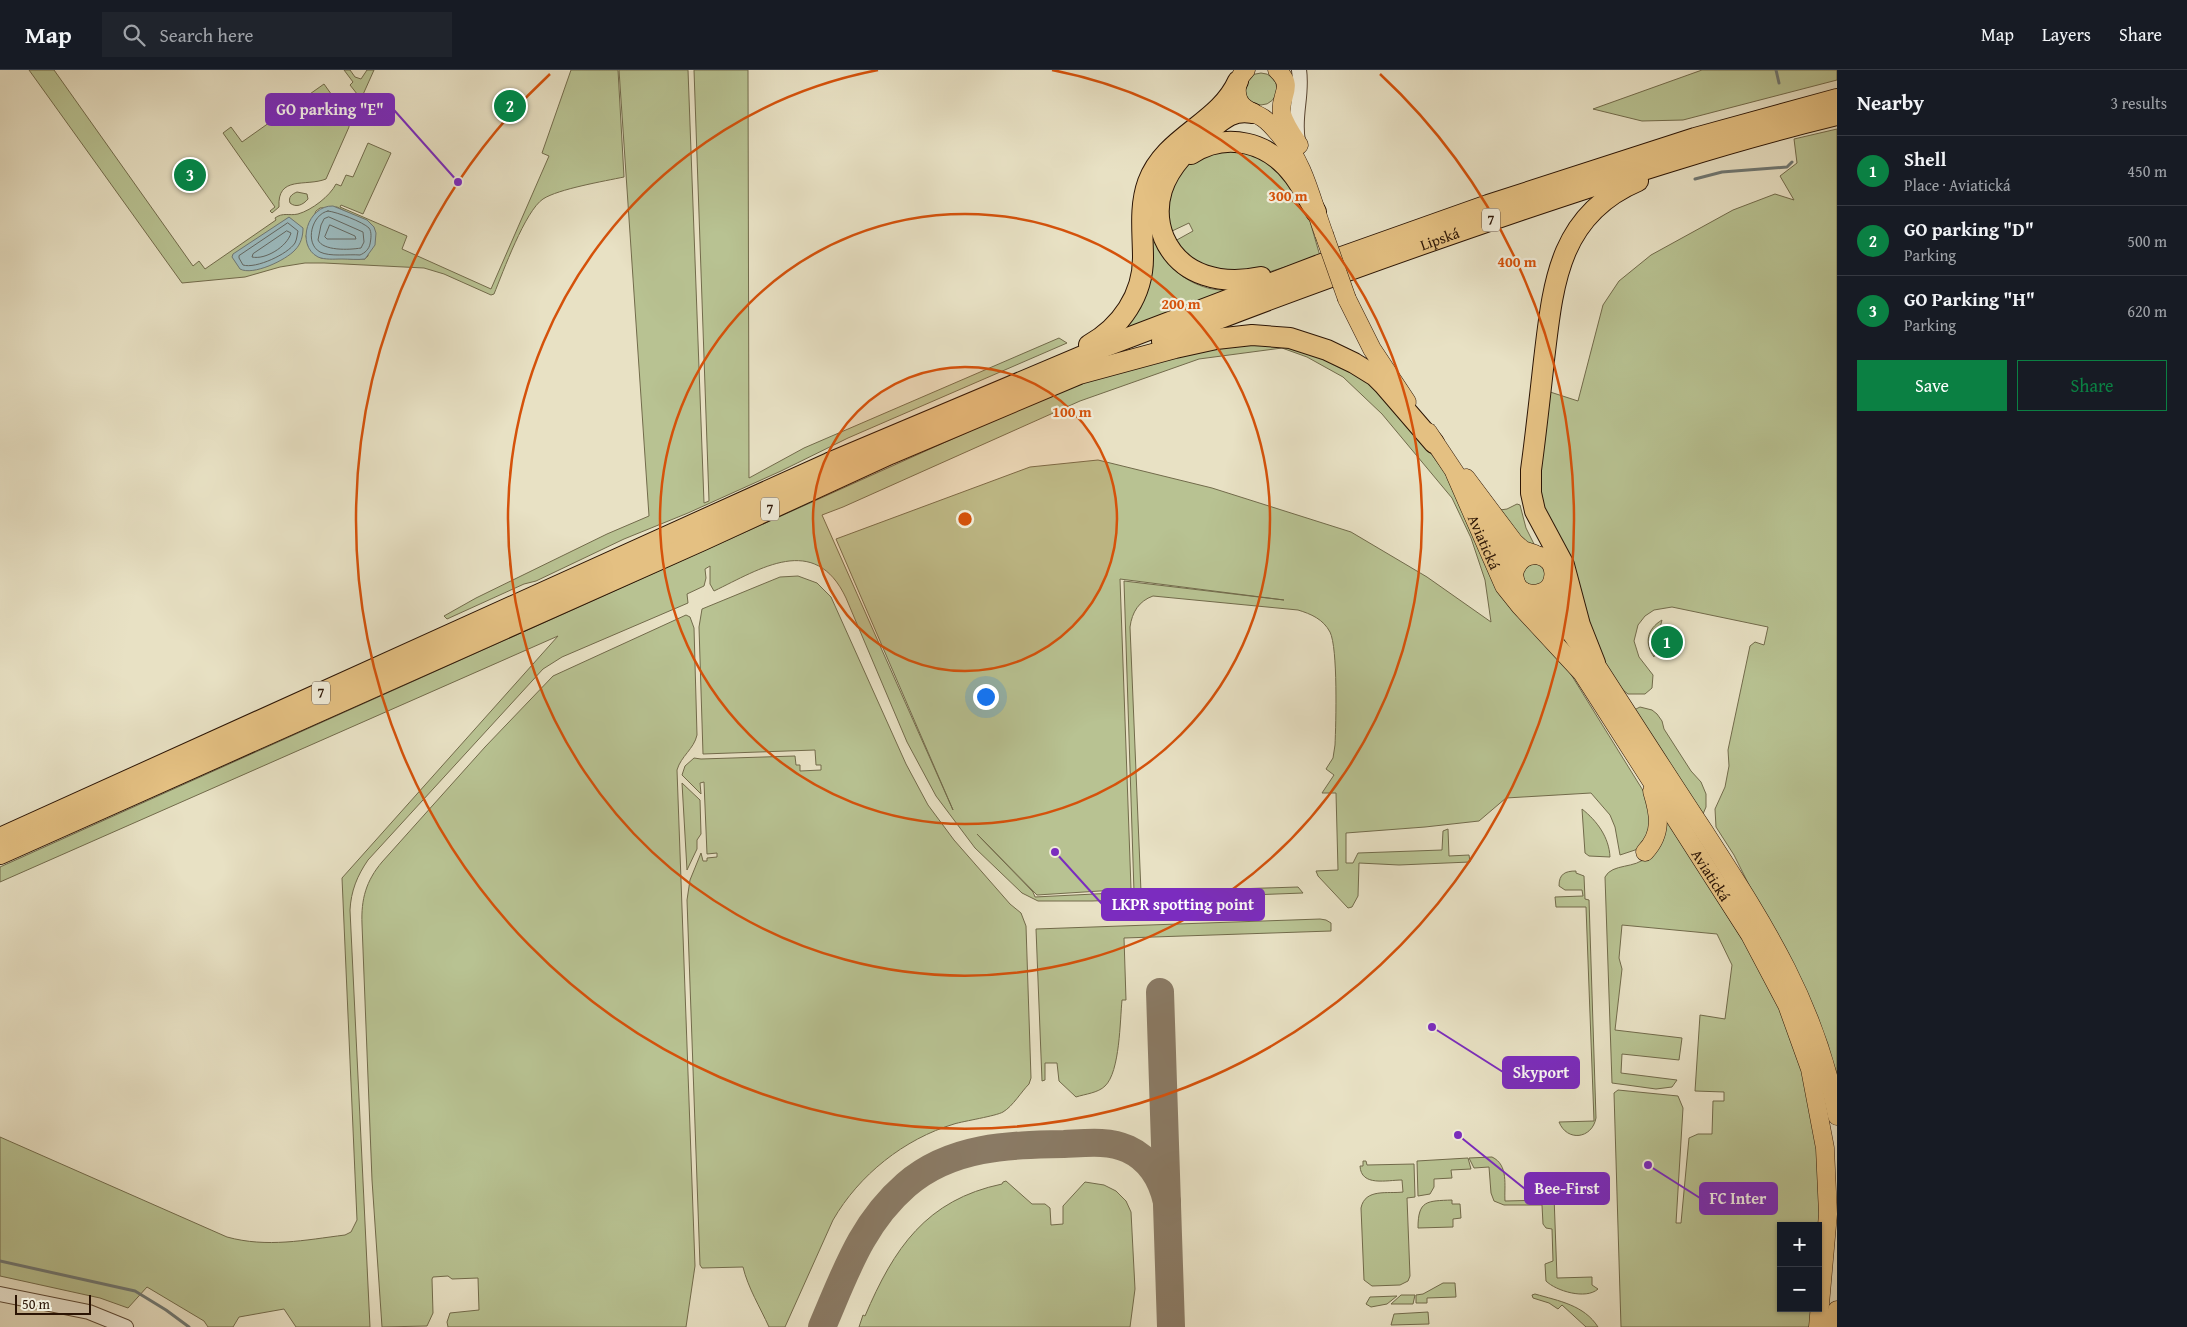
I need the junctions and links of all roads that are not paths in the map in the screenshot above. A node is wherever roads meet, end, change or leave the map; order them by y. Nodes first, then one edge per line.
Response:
1 (1276, 70) edge
2 (1299, 70) edge
3 (1238, 74) edge
4 (1284, 86) edge
5 (1837, 99) edge
6 (1254, 114) junction
7 (1837, 115) edge
8 (1740, 141) junction
9 (1299, 147) junction
10 (1170, 174) junction
11 (1316, 212) junction
12 (1324, 234) junction
13 (1319, 264) junction
14 (1042, 372) junction
15 (1079, 374) junction
16 (1393, 379) junction
17 (1538, 412) junction
18 (1434, 443) junction
19 (1455, 474) junction
20 (1546, 565) junction
21 (1514, 574) junction
22 (1523, 591) junction
23 (1589, 668) junction
24 (1646, 772) junction
25 (0, 838) edge
26 (1645, 852) dead end
27 (0, 854) edge
28 (1837, 1116) edge
29 (0, 1294) edge
30 (1837, 1310) edge
31 (126, 1327) edge
32 (1818, 1327) edge
33 (1835, 1327) edge

1 - 4 main road
2 - 9 street
3 - 6 main road
3 - 14 highway
4 - 6 main road
4 - 9 main road
5 - 13 highway, Lipská / 7
6 - 10 highway
6 - 11 main road
7 - 8 highway, Lipská / 7
8 - 15 highway, Lipská / 7
8 - 17 highway
9 - 12 main road
10 - 11 highway
10 - 13 highway
11 - 12 main road
12 - 16 main road, bridge
13 - 14 highway, Lipská / 7
14 - 25 highway, 7
15 - 18 highway
15 - 27 highway, 7
16 - 18 main road
16 - 20 main road, Aviatická
17 - 20 highway
17 - 23 highway
18 - 19 main road
19 - 21 main road
19 - 23 main road, Aviatická
20 - 21 main road
20 - 22 main road
20 - 23 main road, Aviatická
21 - 22 main road
22 - 23 main road
23 - 24 main road, Aviatická
23 - 28 main road, Aviatická
24 - 26 main road
24 - 32 main road, Aviatická
29 - 31 street
30 - 33 main road

